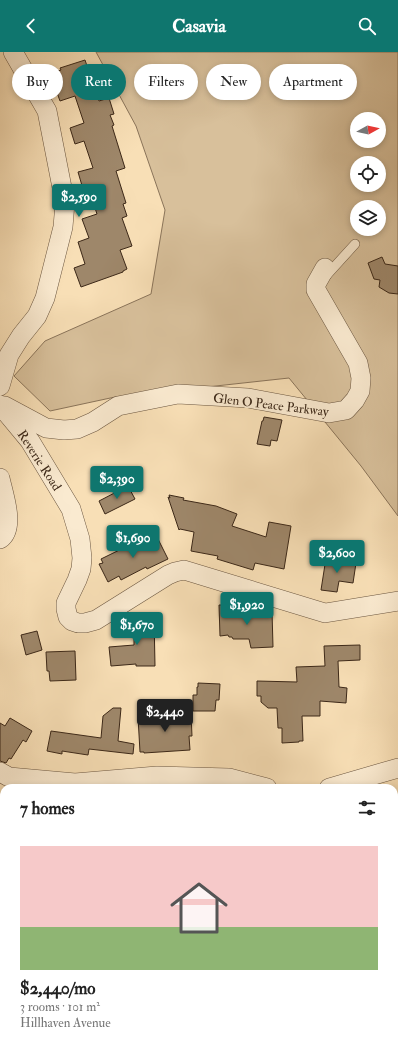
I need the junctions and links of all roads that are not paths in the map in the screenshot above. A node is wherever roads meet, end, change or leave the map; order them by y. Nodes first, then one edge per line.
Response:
1 (13, 52) edge
2 (355, 244) dead end
3 (325, 268) dead end
4 (318, 294) junction
5 (0, 386) edge
6 (0, 404) edge
7 (0, 478) edge
8 (0, 539) edge
9 (398, 601) edge
10 (398, 768) edge
11 (0, 772) edge
12 (252, 784) edge
13 (342, 784) edge

1 - 5 street
2 - 4 lane
3 - 4 street
4 - 6 street, Glen O Peace Parkway
6 - 9 street, Reverie Road
7 - 8 street
10 - 13 street
11 - 12 street

